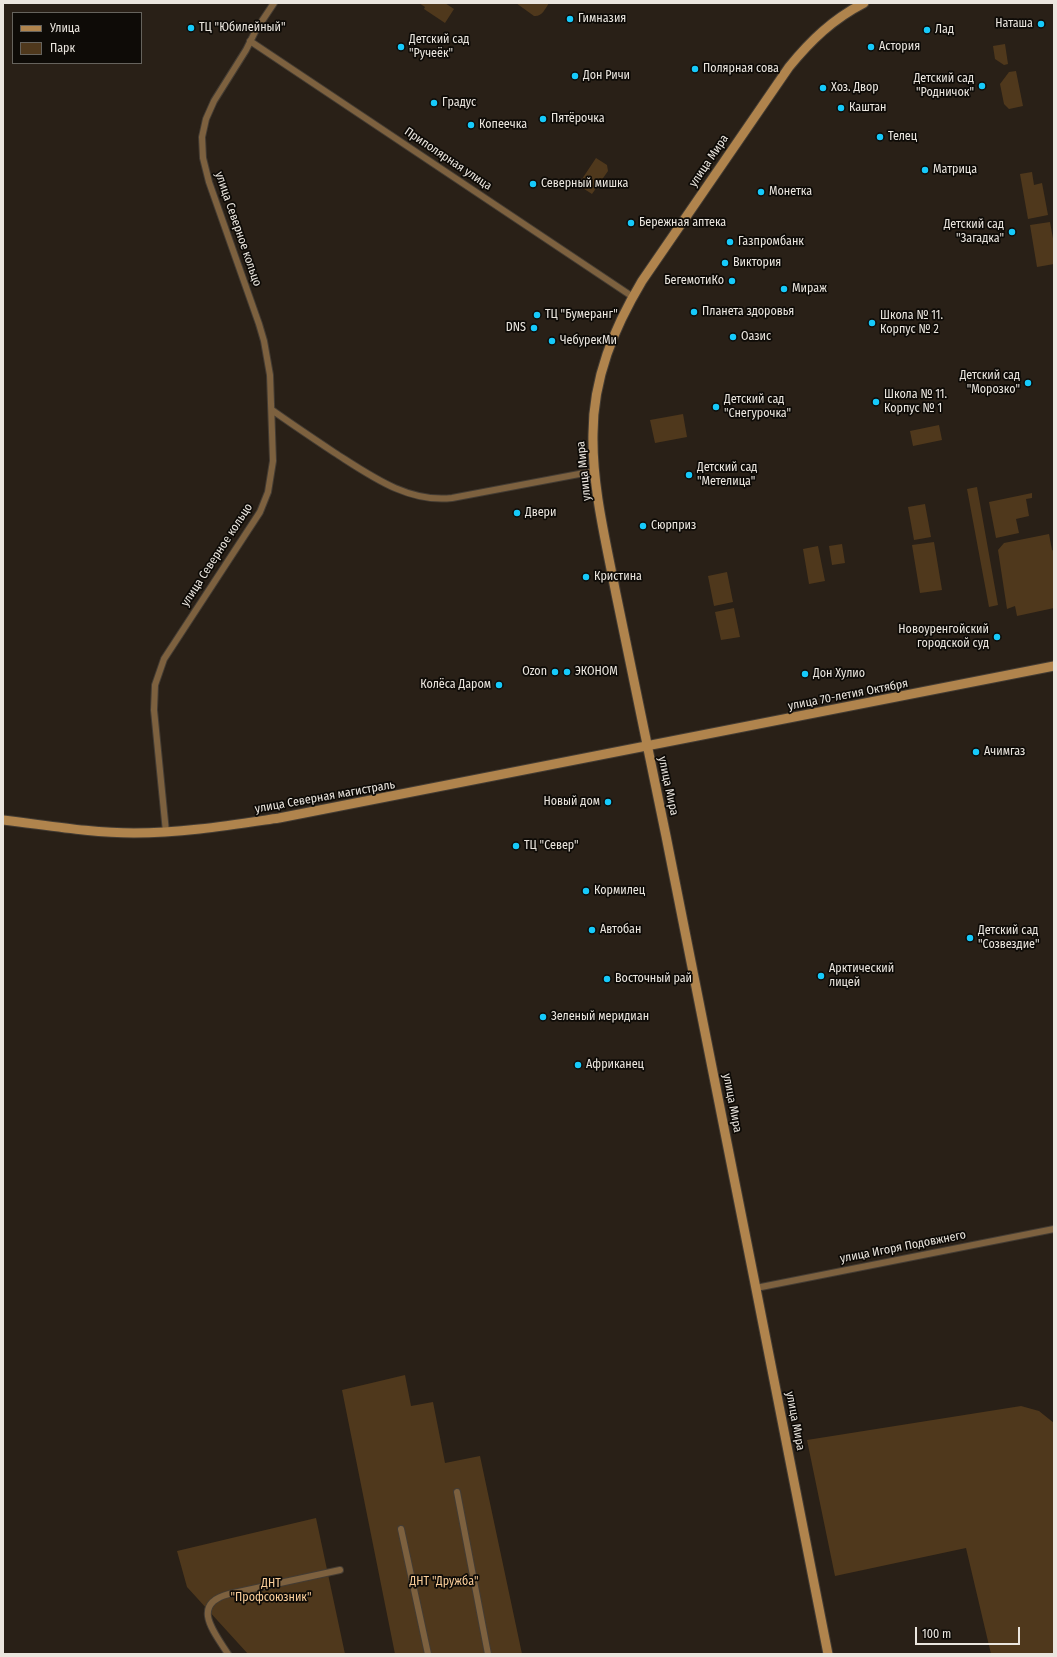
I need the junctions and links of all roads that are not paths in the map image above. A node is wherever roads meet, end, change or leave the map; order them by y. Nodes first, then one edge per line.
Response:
1 (274, 3) edge
2 (864, 3) edge
3 (250, 41) junction
4 (633, 297) junction
5 (272, 410) junction
6 (595, 471) junction
7 (1054, 666) edge
8 (647, 747) junction
9 (3, 820) edge
10 (166, 832) junction
11 (1054, 1229) edge
12 (756, 1288) junction
13 (457, 1492) dead end
14 (401, 1529) dead end
15 (340, 1570) dead end
16 (228, 1654) edge
17 (428, 1654) edge
18 (488, 1654) edge
19 (828, 1654) edge

1 - 3 street, улица Северное кольцо
2 - 4 street, улица Мира
3 - 4 street, Приполярная улица
3 - 5 street, улица Северное кольцо
4 - 6 street, улица Мира
5 - 6 street
5 - 10 street, улица Северное кольцо
6 - 8 street, улица Мира
7 - 8 street, улица 70-летия Октября
8 - 10 street, улица Северная магистраль
8 - 12 street, улица Мира
9 - 10 street, улица Северная магистраль
11 - 12 street, улица Игоря Подовжнего
12 - 19 street, улица Мира
13 - 18 street
14 - 17 street
15 - 16 street

